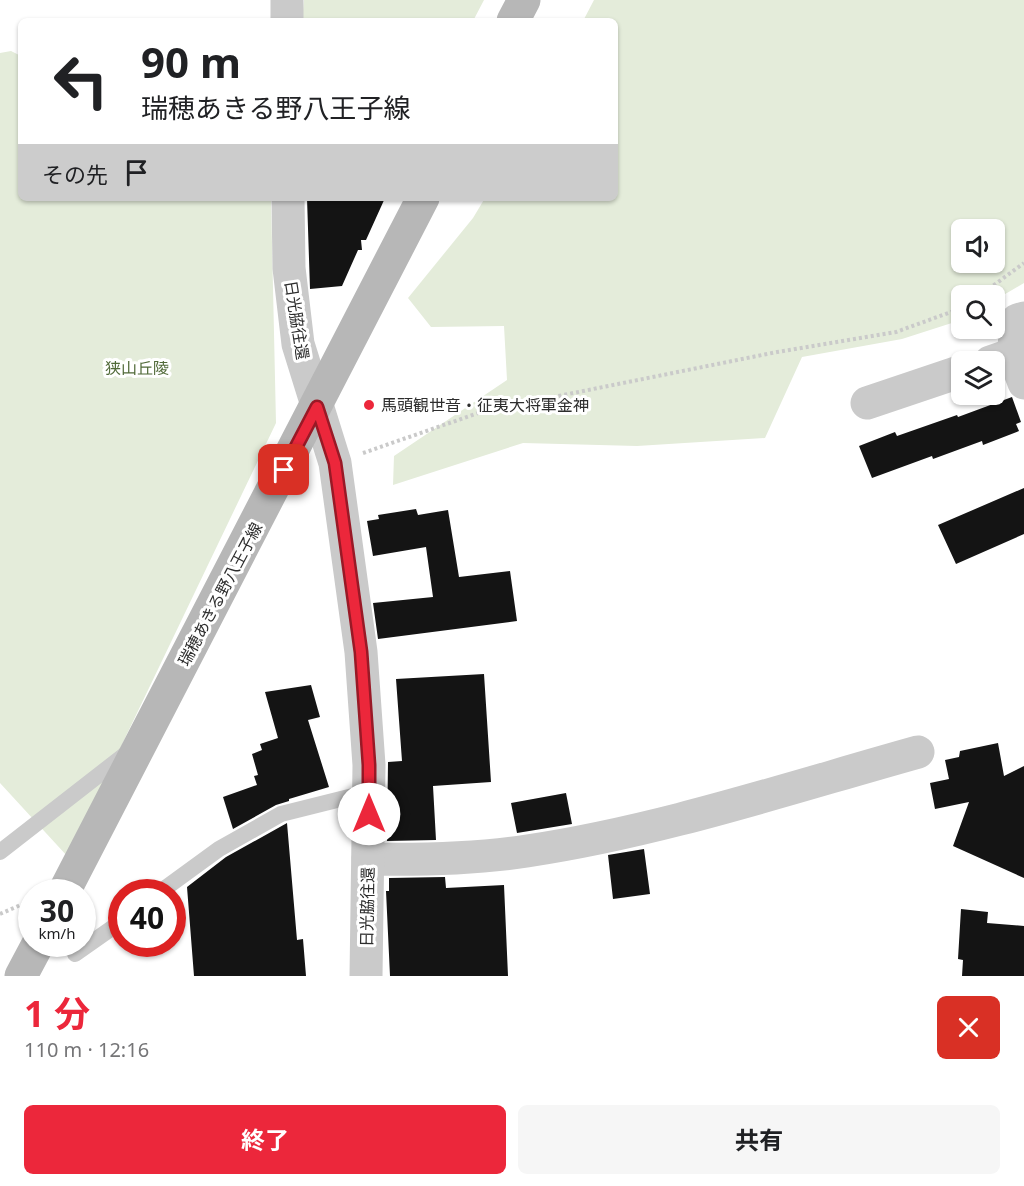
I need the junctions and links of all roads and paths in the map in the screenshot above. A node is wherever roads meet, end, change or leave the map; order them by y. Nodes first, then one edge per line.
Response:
1 (287, 0) edge
2 (524, 0) edge
3 (287, 18) edge
4 (515, 18) edge
5 (288, 201) edge
6 (421, 201) edge
7 (1024, 263) edge
8 (994, 285) edge
9 (951, 312) edge
10 (1024, 318) edge
11 (1009, 366) edge
12 (951, 375) edge
13 (867, 403) dead end
14 (317, 407) junction
15 (335, 463) junction
16 (142, 742) junction
17 (918, 752) dead end
18 (369, 792) junction
19 (0, 852) edge
20 (368, 859) junction
21 (71, 879) edge
22 (178, 879) edge
23 (18, 906) edge
24 (0, 914) edge
25 (31, 957) edge
26 (21, 976) edge
27 (366, 976) edge

1 - 3 street
2 - 4 main road
5 - 14 street, 日光脇往還
6 - 14 main road, 瑞穂あきる野八王子線
7 - 8 path
9 - 15 path
10 - 11 street
12 - 13 street
14 - 15 street, 日光脇往還
14 - 16 main road, 瑞穂あきる野八王子線
15 - 18 street, 日光脇往還
16 - 19 lane
16 - 21 main road, 瑞穂あきる野八王子線
17 - 20 street
18 - 20 street, 日光脇往還
18 - 22 lane
20 - 27 street, 日光脇往還
23 - 24 path
25 - 26 main road

